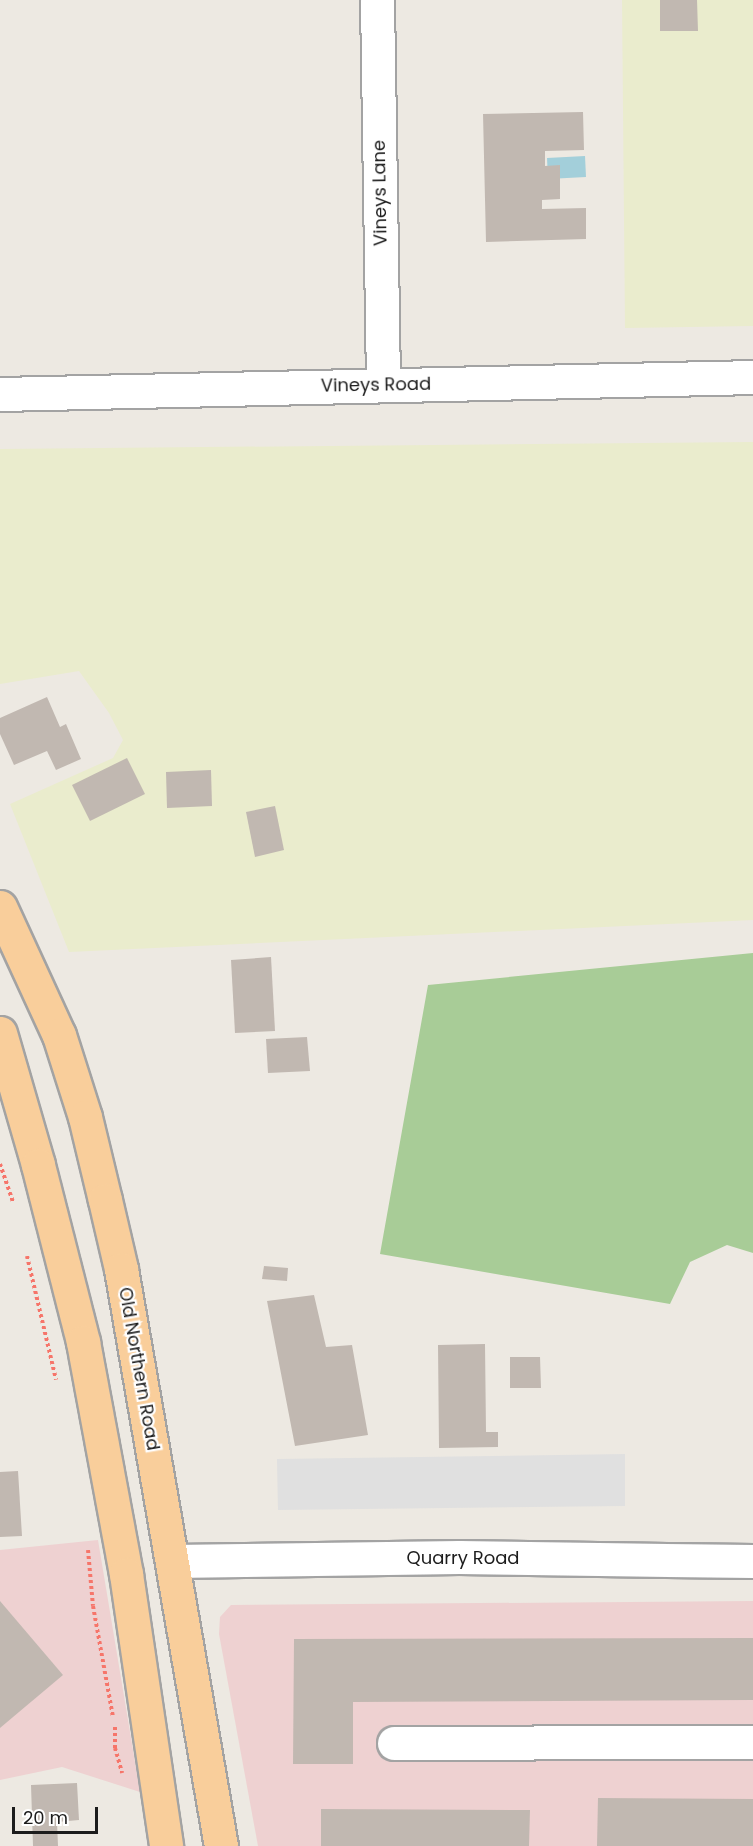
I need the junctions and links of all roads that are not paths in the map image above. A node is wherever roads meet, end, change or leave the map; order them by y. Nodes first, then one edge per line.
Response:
1 (377, 0) edge
2 (753, 377) edge
3 (383, 385) junction
4 (0, 394) edge
5 (0, 908) edge
6 (0, 1033) edge
7 (108, 1465) junction
8 (173, 1561) junction
9 (753, 1561) edge
10 (146, 1712) junction
11 (753, 1742) edge
12 (394, 1743) dead end
13 (166, 1846) edge
14 (221, 1846) edge

1 - 3 street, Vineys Lane
2 - 3 street, Vineys Road
3 - 4 street, Vineys Road
5 - 8 main road, Old Northern Road
6 - 7 main road
7 - 8 main road
7 - 10 main road
8 - 9 street, Quarry Road
8 - 10 main road
8 - 14 main road, Old Northern Road
10 - 13 main road
11 - 12 street

